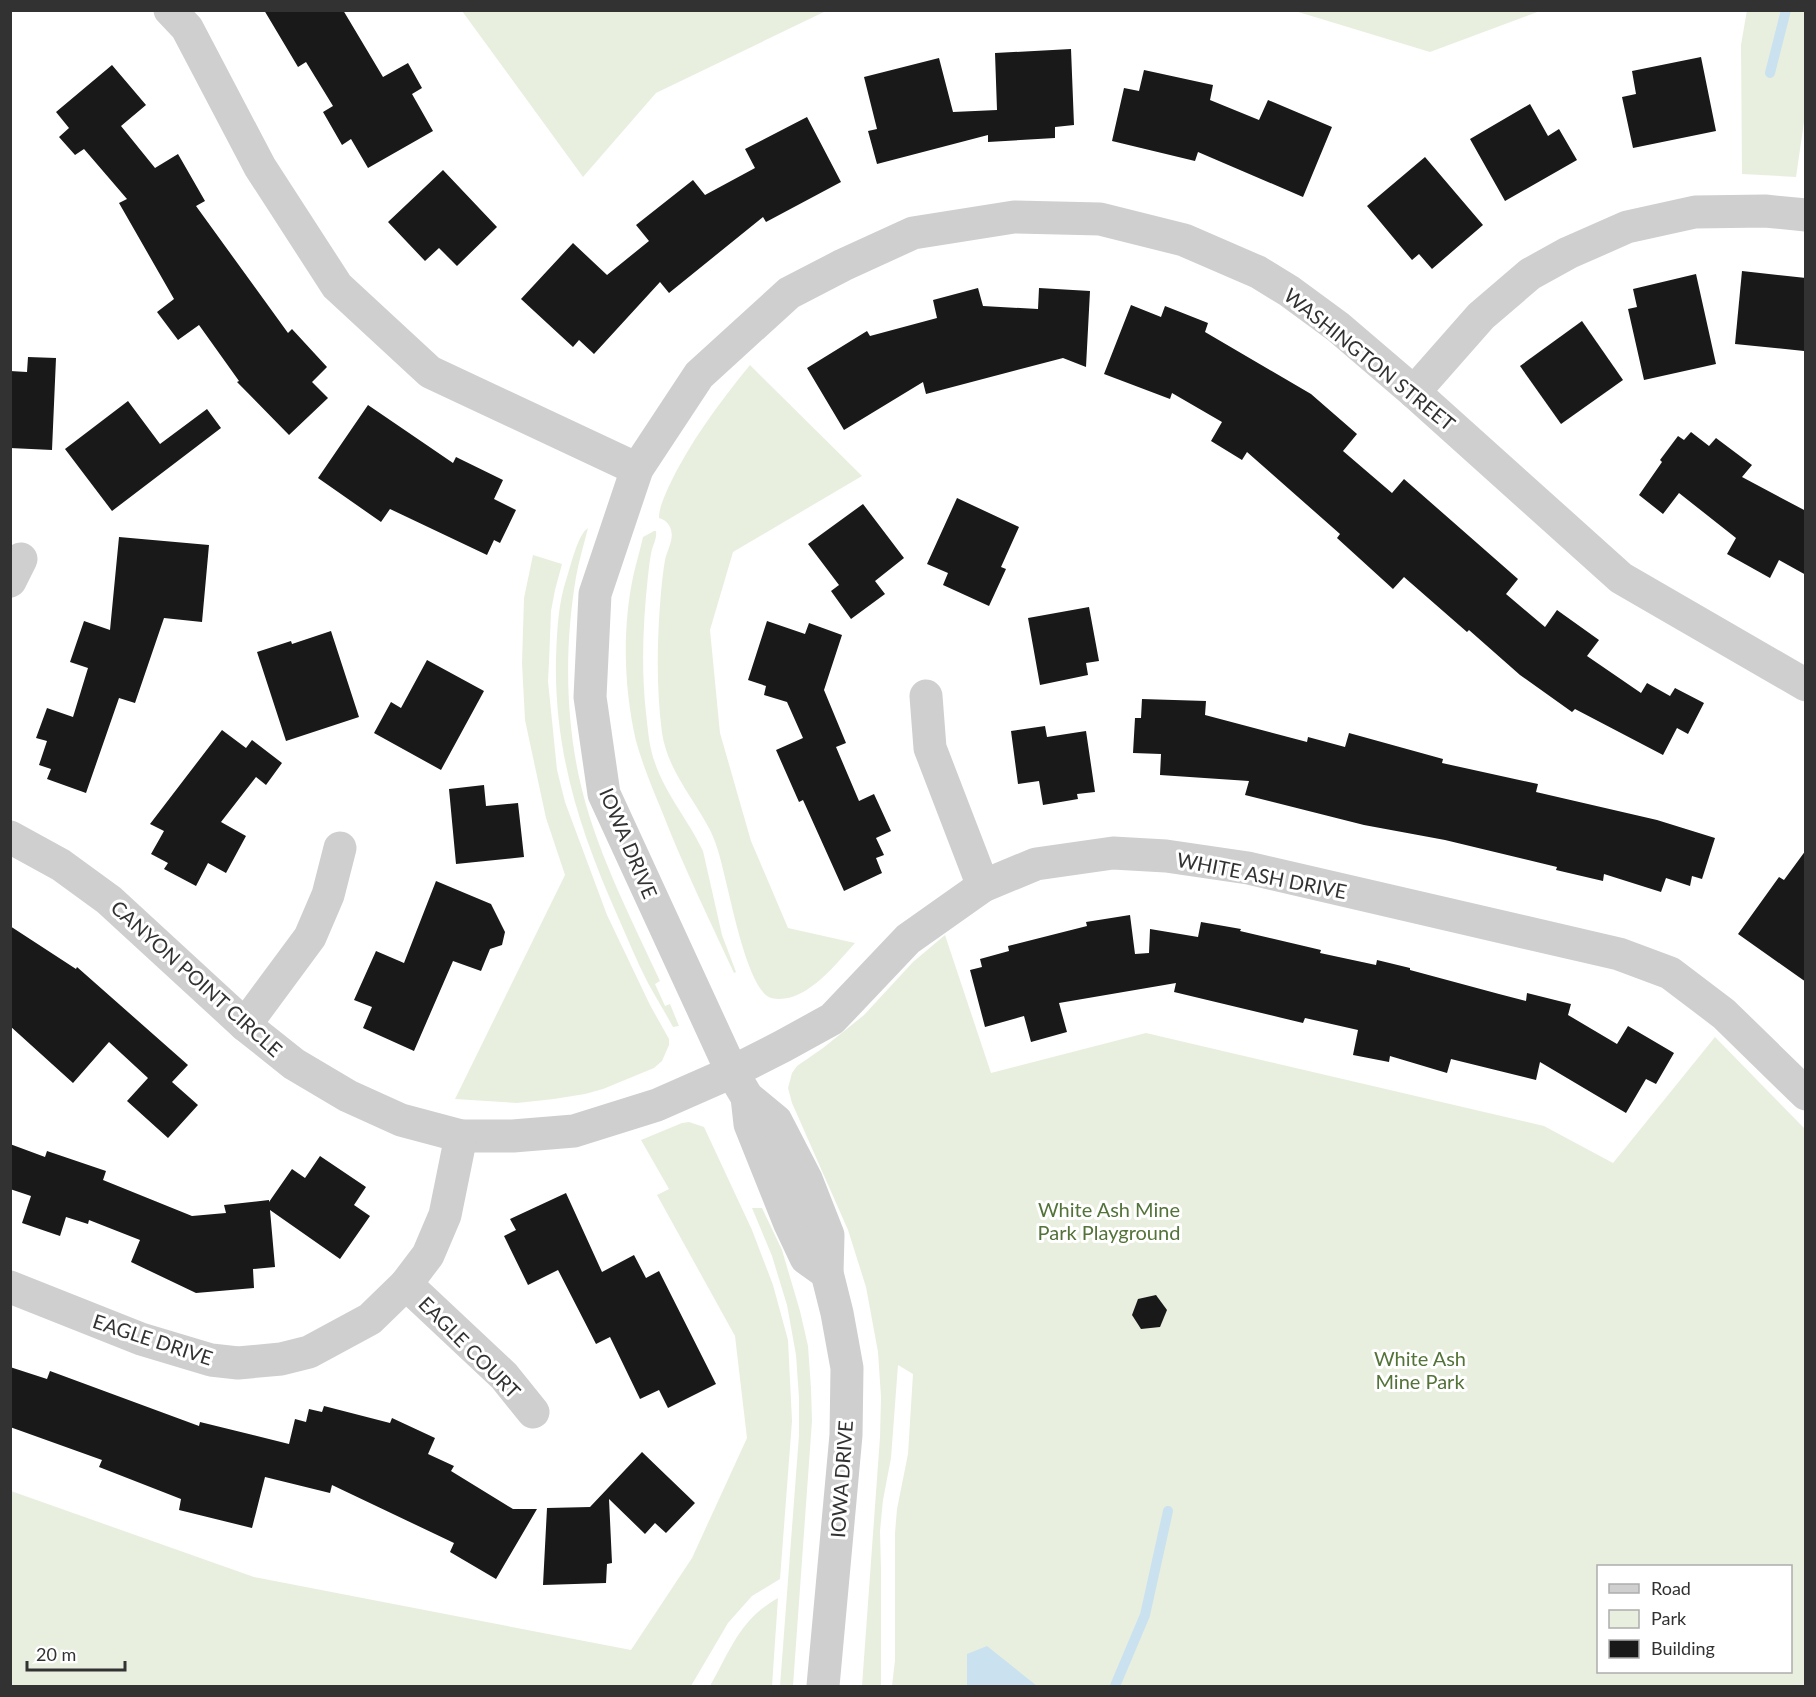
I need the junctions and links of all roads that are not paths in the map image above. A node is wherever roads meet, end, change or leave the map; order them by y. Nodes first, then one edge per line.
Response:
1 (170, 10) edge
2 (1806, 215) edge
3 (1414, 392) junction
4 (638, 469) junction
5 (1806, 686) edge
6 (926, 696) dead end
7 (10, 837) edge
8 (340, 848) dead end
9 (983, 886) junction
10 (245, 1025) junction
11 (740, 1085) junction
12 (1806, 1094) edge
13 (460, 1136) junction
14 (405, 1284) junction
15 (10, 1287) edge
16 (533, 1412) dead end
17 (823, 1686) edge

1 - 4 street
2 - 3 street
3 - 4 street, WASHINGTON STREET
3 - 5 street, WASHINGTON STREET
4 - 11 street, IOWA DRIVE
6 - 9 street
7 - 10 street, CANYON POINT CIRCLE
8 - 10 street
9 - 11 street, WHITE ASH DRIVE
9 - 12 street, WHITE ASH DRIVE
10 - 13 street, CANYON POINT CIRCLE
11 - 13 street, CANYON POINT CIRCLE
11 - 17 street, IOWA DRIVE
13 - 14 street, EAGLE DRIVE
14 - 15 street, EAGLE DRIVE
14 - 16 street, EAGLE COURT

